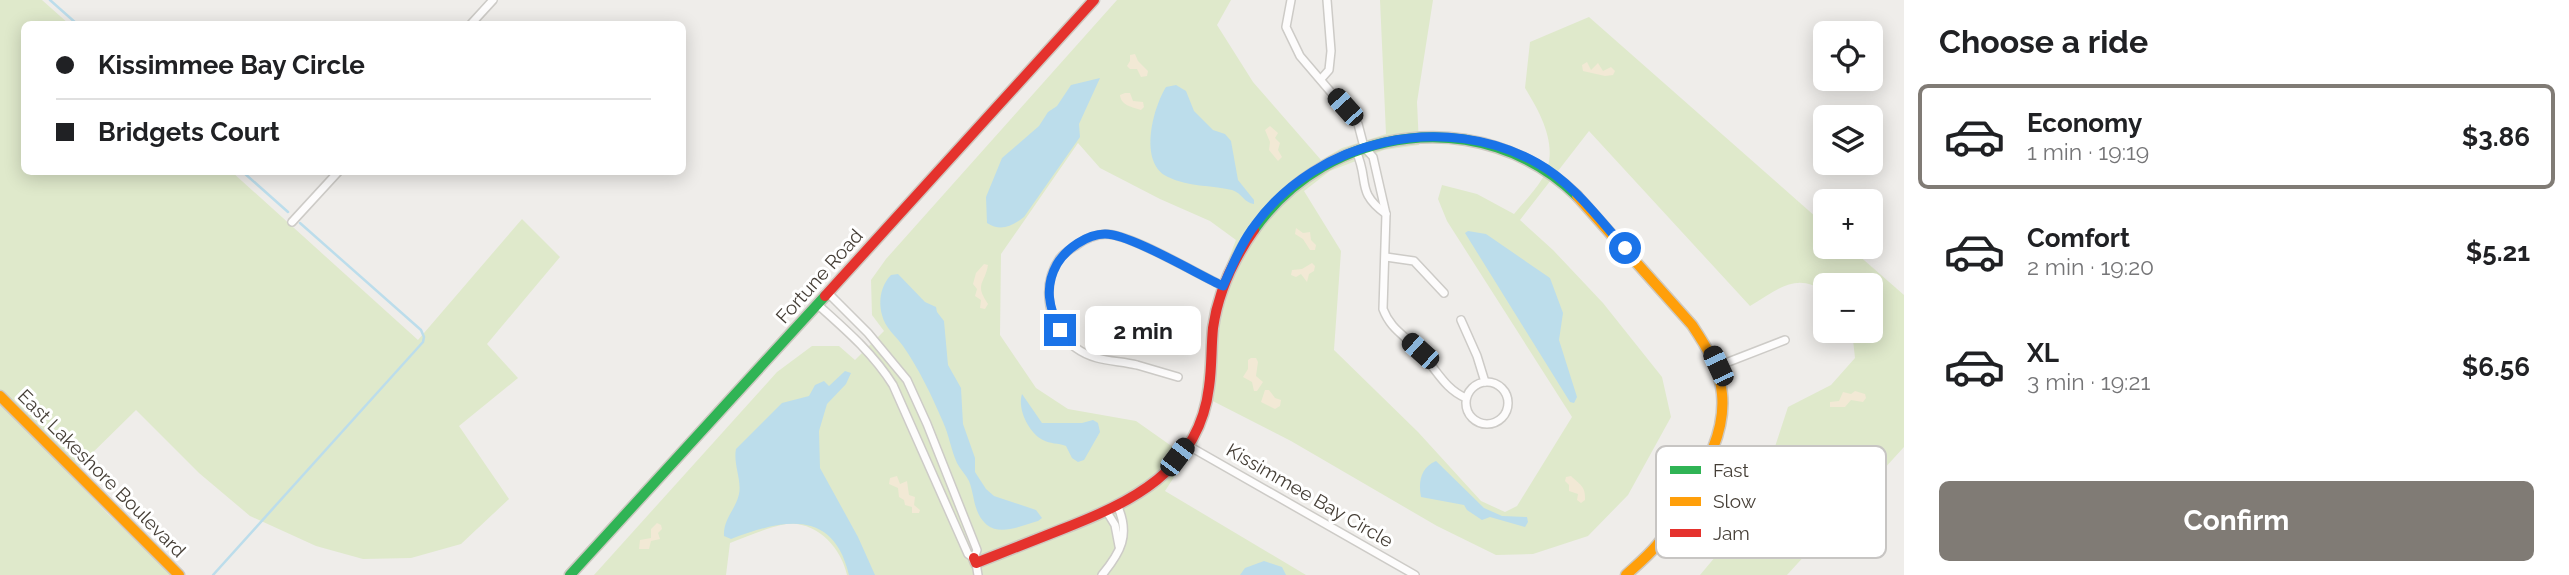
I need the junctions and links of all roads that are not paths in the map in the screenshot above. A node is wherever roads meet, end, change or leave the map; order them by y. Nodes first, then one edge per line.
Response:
1 (493, 0) edge
2 (1094, 0) edge
3 (1291, 0) edge
4 (1327, 0) edge
5 (474, 21) edge
6 (1321, 79) junction
7 (1360, 149) junction
8 (335, 175) edge
9 (1386, 214) junction
10 (292, 222) dead end
11 (1386, 257) junction
12 (1223, 286) junction
13 (828, 293) junction
14 (1444, 293) dead end
15 (817, 304) junction
16 (1461, 320) dead end
17 (867, 331) junction
18 (1785, 340) dead end
19 (858, 341) junction
20 (1718, 366) junction
21 (1178, 377) dead end
22 (1485, 382) junction
23 (0, 396) edge
24 (1466, 398) junction
25 (1187, 444) junction
26 (1716, 446) edge
27 (936, 447) junction
28 (923, 453) junction
29 (1118, 507) junction
30 (1107, 512) junction
31 (1118, 546) junction
32 (1656, 546) edge
33 (975, 561) junction
34 (179, 575) edge
35 (570, 575) edge
36 (978, 575) edge
37 (1102, 575) edge
38 (1415, 575) edge
39 (1626, 575) edge

1 - 5 street
2 - 13 street, Fortune Road
3 - 6 street
4 - 6 street
6 - 7 street
7 - 9 street
7 - 9 street
7 - 12 street
7 - 20 street
8 - 10 street
9 - 11 street
11 - 14 street
11 - 24 street
12 - 21 street
12 - 25 street
13 - 15 street, Fortune Road
13 - 17 street
15 - 19 street
15 - 35 street, Fortune Road
16 - 22 street
17 - 19 street
17 - 27 street
18 - 20 street
19 - 28 street
20 - 26 street
22 - 24 street
22 - 24 street
23 - 34 street, East Lakeshore Boulevard
25 - 29 street
25 - 38 street, Kissimmee Bay Circle
27 - 28 street
27 - 33 street
28 - 33 street
29 - 30 street
29 - 31 street
30 - 31 street
30 - 33 street
31 - 37 street
32 - 39 street
33 - 36 street

